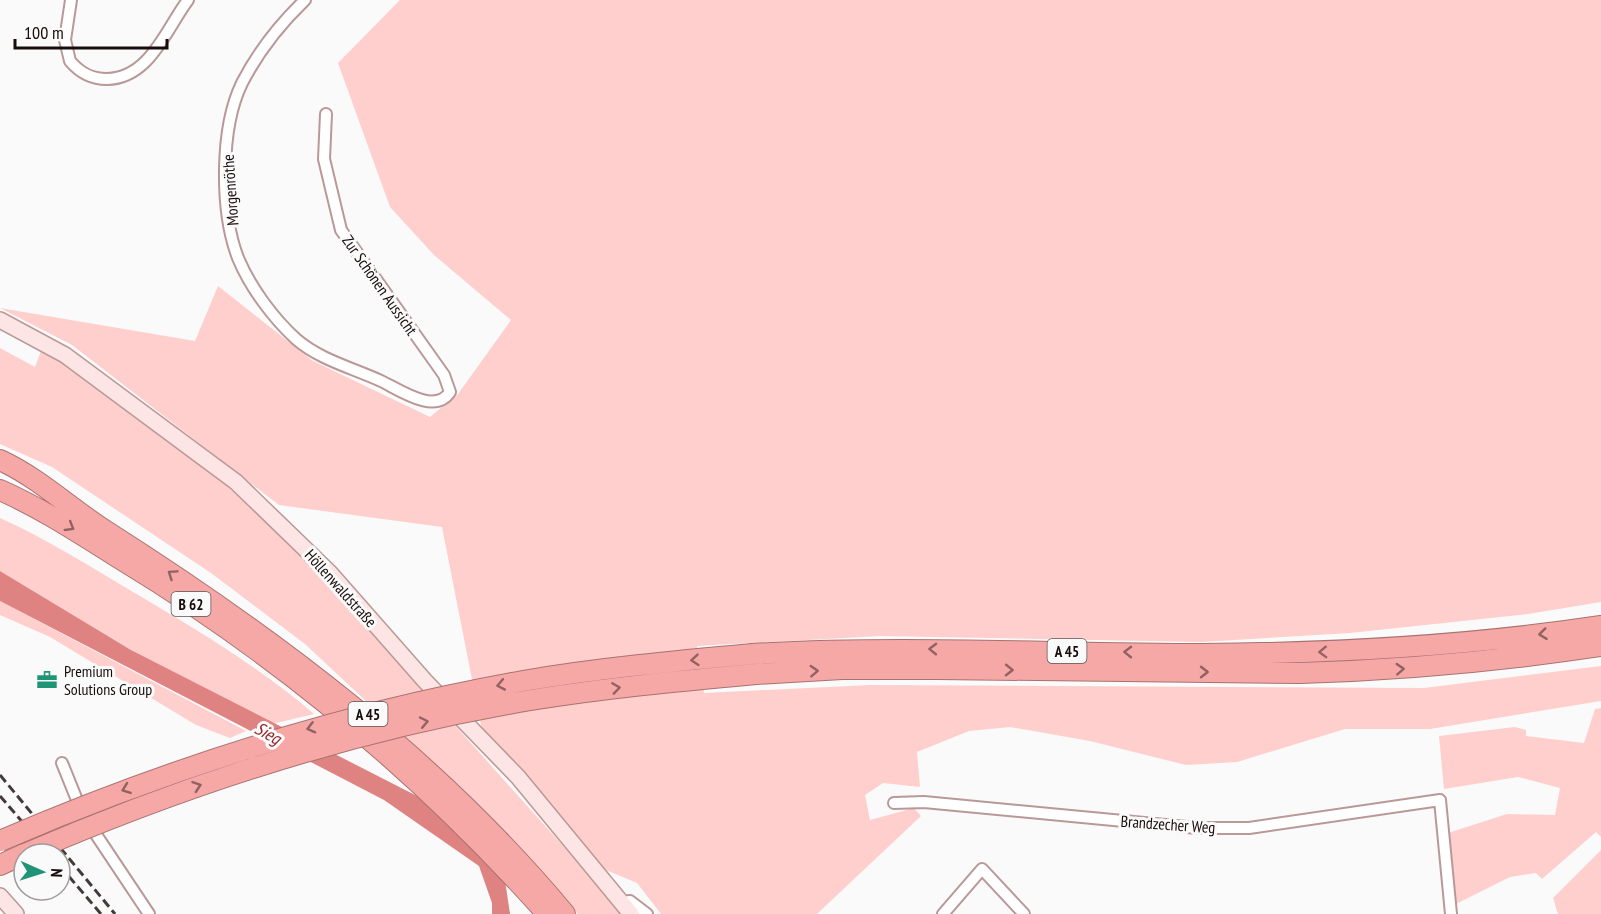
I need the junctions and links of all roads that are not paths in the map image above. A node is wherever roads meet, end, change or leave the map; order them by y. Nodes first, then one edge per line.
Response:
1 (71, 0) edge
2 (188, 0) edge
3 (305, 0) edge
4 (326, 114) dead end
5 (0, 320) edge
6 (435, 404) joint
7 (0, 460) edge
8 (0, 477) edge
9 (0, 490) edge
10 (79, 514) junction
11 (1601, 626) edge
12 (1601, 646) edge
13 (754, 664) junction
14 (377, 738) junction
15 (62, 763) dead end
16 (894, 803) dead end
17 (0, 842) edge
18 (52, 842) edge
19 (0, 896) edge
20 (626, 908) edge
21 (559, 913) edge
22 (16, 914) edge
23 (149, 914) edge
24 (647, 914) edge
25 (943, 914) edge
26 (1024, 914) edge
27 (1450, 914) edge

1 - 2 street
3 - 6 street, Morgenröthe
4 - 6 street, Zur Schönen Aussicht
5 - 20 street, Höllenwaldstraße
7 - 10 highway, B 62
8 - 10 highway, B 62
9 -> 14 highway, B 62
14 -> 10 highway, B 62
11 -> 13 highway, A 45
13 -> 12 highway, A 45
13 -> 17 highway, A 45, bridge
18 -> 13 highway, A 45, bridge
14 - 21 highway, B 62
15 - 23 street
16 - 27 street, Brandzecher Weg
19 - 22 street
20 - 24 street
25 - 26 street

